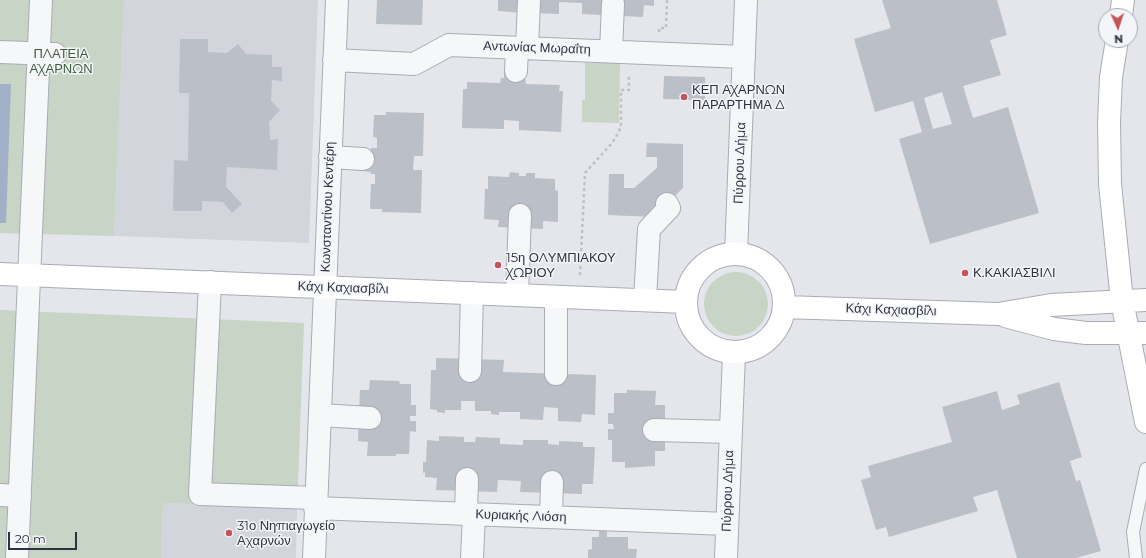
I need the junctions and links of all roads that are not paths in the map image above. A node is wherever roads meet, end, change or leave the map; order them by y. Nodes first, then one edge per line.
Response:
1 (41, 0) edge
2 (337, 0) edge
3 (746, 0) edge
4 (529, 1) dead end
5 (613, 4) dead end
6 (522, 48) junction
7 (1116, 48) edge
8 (0, 52) edge
9 (620, 52) junction
10 (47, 54) junction
11 (744, 57) junction
12 (334, 60) junction
13 (516, 70) dead end
14 (330, 157) junction
15 (363, 159) dead end
16 (667, 204) dead end
17 (520, 215) dead end
18 (736, 254) junction
19 (0, 274) edge
20 (29, 275) junction
21 (210, 282) junction
22 (325, 287) junction
23 (472, 293) junction
24 (517, 295) junction
25 (556, 297) junction
26 (645, 300) junction
27 (1146, 300) edge
28 (1122, 301) junction
29 (686, 302) junction
30 (784, 307) junction
31 (998, 314) junction
32 (1137, 334) edge
33 (734, 353) junction
34 (470, 371) dead end
35 (556, 374) dead end
36 (320, 415) junction
37 (370, 418) dead end
38 (1146, 422) edge
39 (654, 430) dead end
40 (731, 432) junction
41 (1146, 469) edge
42 (468, 479) dead end
43 (552, 482) dead end
44 (10, 495) edge
45 (316, 503) junction
46 (470, 514) junction
47 (551, 517) junction
48 (727, 524) junction
49 (17, 558) edge
50 (314, 558) edge
51 (472, 558) edge
52 (726, 558) edge
53 (1136, 558) edge

1 - 10 street
2 - 12 street, Κωνσταντίνου Κεντέρη
3 - 11 street, Πύρρου Δήμα
4 - 6 street
5 - 9 street
6 - 9 street, Αντωνίας Μωραΐτη
6 - 12 street, Αντωνίας Μωραΐτη
6 - 13 street
7 - 28 street
8 - 10 street
9 - 11 street, Αντωνίας Μωραΐτη
10 - 20 street
11 - 18 street, Πύρρου Δήμα
12 - 14 street, Κωνσταντίνου Κεντέρη
14 - 15 street
14 - 22 street, Κωνσταντίνου Κεντέρη
16 - 26 street
17 - 24 street
18 - 29 street
18 - 30 street
19 - 20 street, Κάχι Καχιασβίλι
20 - 21 street, Κάχι Καχιασβίλι
20 - 44 street
21 - 22 street, Κάχι Καχιασβίλι
21 - 45 street, Κυριακής Λιόση
22 - 23 street, Κάχι Καχιασβίλι
22 - 36 street, Κωνσταντίνου Κεντέρη
23 - 24 street, Κάχι Καχιασβίλι
23 - 34 street
24 - 25 street, Κάχι Καχιασβίλι
25 - 26 street, Κάχι Καχιασβίλι
25 - 35 street
26 - 29 street, Κάχι Καχιασβίλι
27 - 28 street, Κάχι Καχιασβίλι
28 - 31 street, Κάχι Καχιασβίλι
28 - 32 street
29 - 33 street
30 - 31 street, Κάχι Καχιασβίλι
30 - 33 street
31 - 32 street, Κάχι Καχιασβίλι
32 - 38 street
33 - 40 street, Πύρρου Δήμα
36 - 37 street
36 - 45 street, Κωνσταντίνου Κεντέρη
39 - 40 street
40 - 48 street, Πύρρου Δήμα
41 - 53 lane
42 - 46 street
43 - 47 street
44 - 49 street
45 - 46 street, Κυριακής Λιόση
45 - 50 street, Κωνσταντίνου Κεντέρη
46 - 47 street, Κυριακής Λιόση
46 - 51 street
47 - 48 street, Κυριακής Λιόση
48 - 52 street, Πύρρου Δήμα

